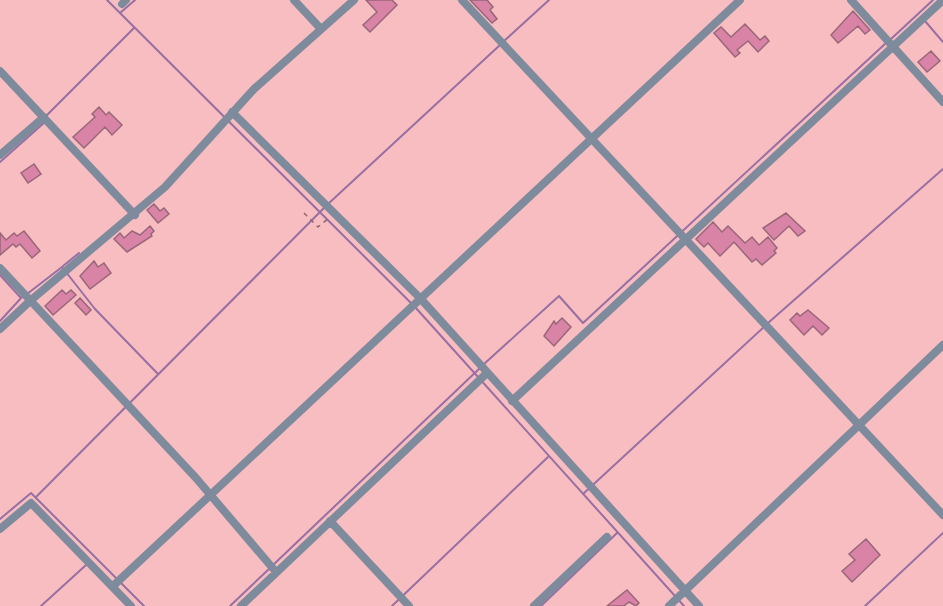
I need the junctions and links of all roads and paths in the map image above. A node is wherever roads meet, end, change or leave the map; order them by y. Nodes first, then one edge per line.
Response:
1 (294, 0) edge
2 (354, 0) edge
3 (462, 0) edge
4 (740, 0) edge
5 (851, 0) edge
6 (943, 0) edge
7 (321, 29) junction
8 (891, 42) junction
9 (0, 71) edge
10 (943, 102) edge
11 (228, 117) junction
12 (45, 119) junction
13 (592, 138) junction
14 (0, 155) edge
15 (304, 213) dead end
16 (135, 215) junction
17 (328, 218) dead end
18 (682, 235) junction
19 (0, 267) edge
20 (26, 297) junction
21 (415, 303) junction
22 (0, 329) edge
23 (943, 345) edge
24 (481, 373) junction
25 (512, 401) junction
26 (859, 424) junction
27 (209, 495) junction
28 (943, 515) edge
29 (330, 521) junction
30 (0, 529) edge
31 (607, 537) dead end
32 (273, 568) junction
33 (117, 582) junction
34 (677, 598) edge
35 (131, 606) edge
36 (241, 606) edge
37 (410, 606) edge
38 (534, 606) edge
39 (699, 606) edge

1 - 7 street
2 - 7 street
3 - 13 street
4 - 13 street
5 - 8 street
6 - 8 street
7 - 11 street
8 - 10 street
8 - 18 street
9 - 12 street
11 - 16 street
11 - 21 street
12 - 14 street
12 - 16 street
13 - 18 street
13 - 21 street
15 - 17 path
16 - 20 street
18 - 25 street
18 - 26 street
19 - 20 street
20 - 22 street
20 - 27 street
21 - 24 street
21 - 27 street
23 - 26 street
24 - 25 street
24 - 29 street
25 - 34 street
26 - 28 street
26 - 34 street
27 - 32 street
27 - 33 street
29 - 32 street
29 - 37 street
30 - 33 street
31 - 38 street
32 - 36 street
33 - 35 street
34 - 39 street

